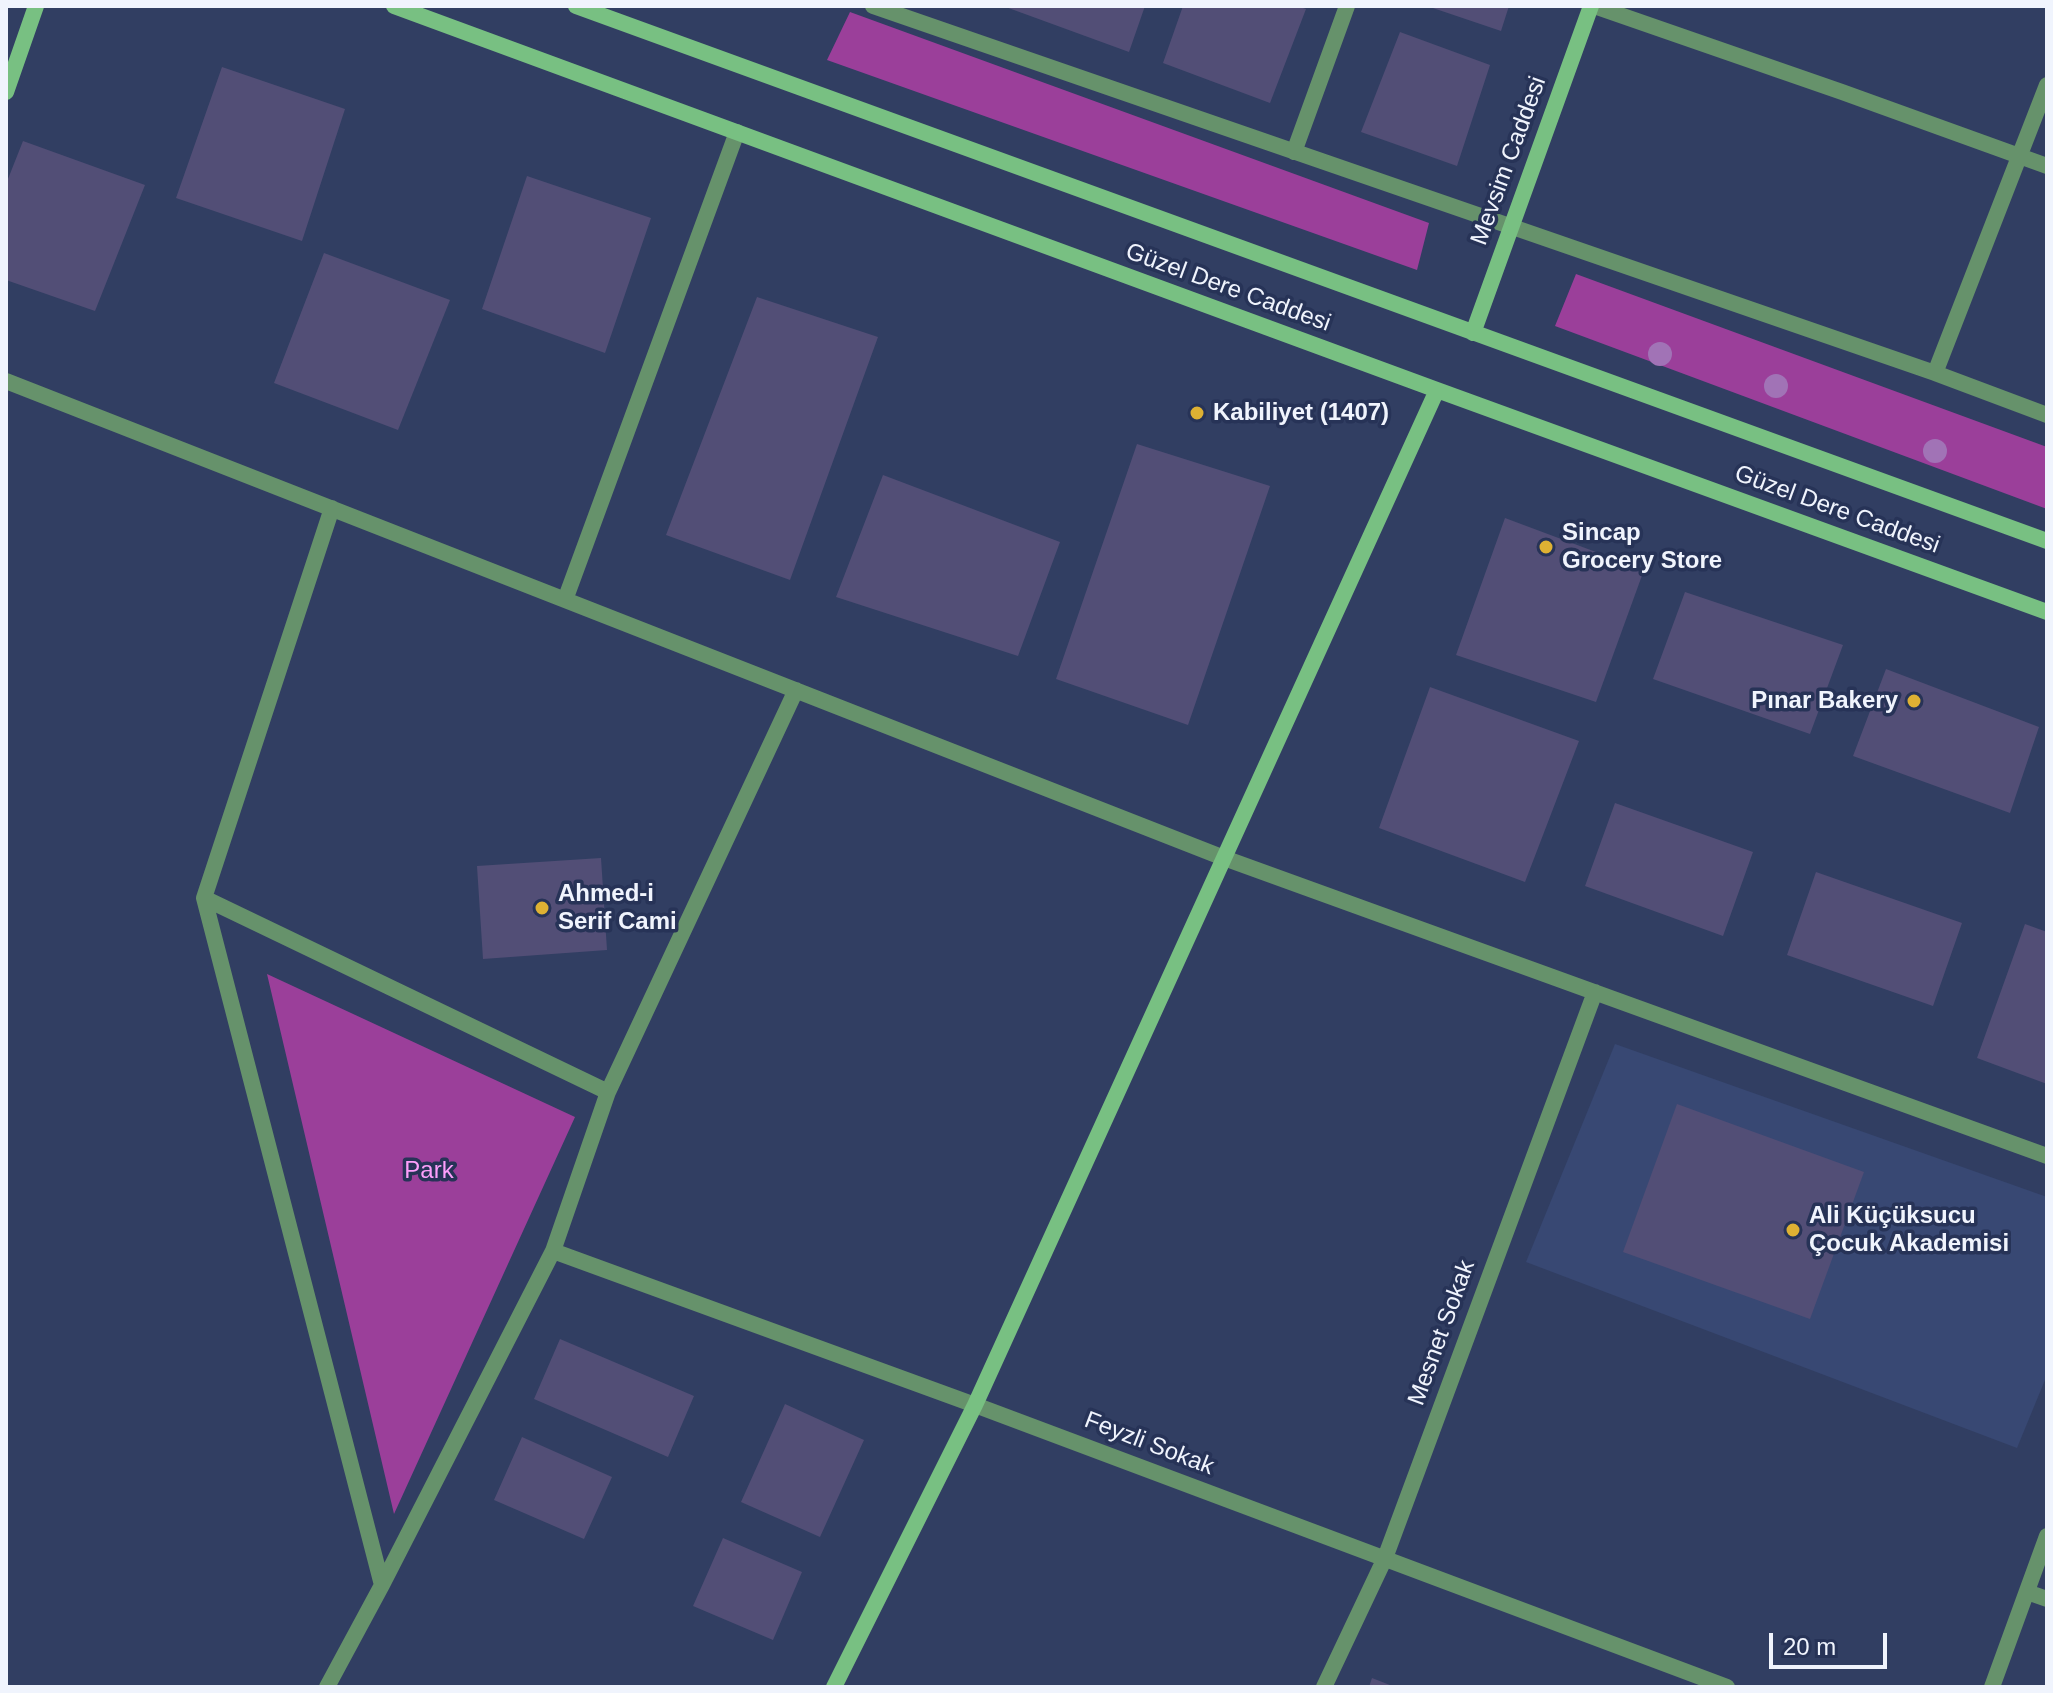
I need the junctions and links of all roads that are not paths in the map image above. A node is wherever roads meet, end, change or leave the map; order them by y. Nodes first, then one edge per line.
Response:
1 (36, 6) edge
2 (394, 6) edge
3 (576, 6) edge
4 (873, 6) edge
5 (1347, 6) edge
6 (1592, 6) edge
7 (893, 10) edge
8 (2047, 85) edge
9 (6, 92) edge
10 (737, 132) junction
11 (1294, 152) junction
12 (2019, 156) junction
13 (2047, 166) edge
14 (1511, 227) junction
15 (1473, 333) junction
16 (1935, 373) junction
17 (6, 381) edge
18 (1437, 390) junction
19 (2047, 415) edge
20 (332, 508) junction
21 (2047, 541) edge
22 (565, 600) junction
23 (2047, 612) edge
24 (796, 690) junction
25 (1224, 858) junction
26 (204, 898) junction
27 (1595, 992) junction
28 (608, 1092) junction
29 (2047, 1156) edge
30 (553, 1251) junction
31 (975, 1405) junction
32 (2047, 1536) edge
33 (1385, 1558) junction
34 (382, 1585) junction
35 (2027, 1592) junction
36 (2047, 1599) edge
37 (327, 1687) edge
38 (834, 1687) edge
39 (1324, 1687) edge
40 (1727, 1687) edge
41 (1992, 1687) edge

1 - 9 main road
2 - 10 main road, Güzel Dere Caddesi
3 - 15 main road, Güzel Dere Caddesi
4 - 7 street
5 - 11 street
6 - 12 street
6 - 14 main road, Mevsim Caddesi
7 - 11 street
8 - 12 street
10 - 18 main road, Güzel Dere Caddesi
10 - 22 street
11 - 14 street
12 - 13 street
12 - 16 street
14 - 15 main road, Mevsim Caddesi
14 - 16 street
15 - 21 main road, Güzel Dere Caddesi
16 - 19 street
17 - 20 street
18 - 23 main road, Güzel Dere Caddesi
18 - 25 main road
20 - 22 street
20 - 26 street
22 - 24 street
24 - 25 street
24 - 28 street
25 - 27 street
25 - 31 main road
26 - 28 street
26 - 34 street
27 - 29 street
27 - 33 street, Mesnet Sokak
28 - 30 street
30 - 31 street, Feyzli Sokak
30 - 34 street
31 - 33 street, Feyzli Sokak
31 - 38 main road
32 - 35 street
33 - 39 street, Mesnet Sokak
33 - 40 street, Feyzli Sokak
34 - 37 street
35 - 36 street
35 - 41 street

